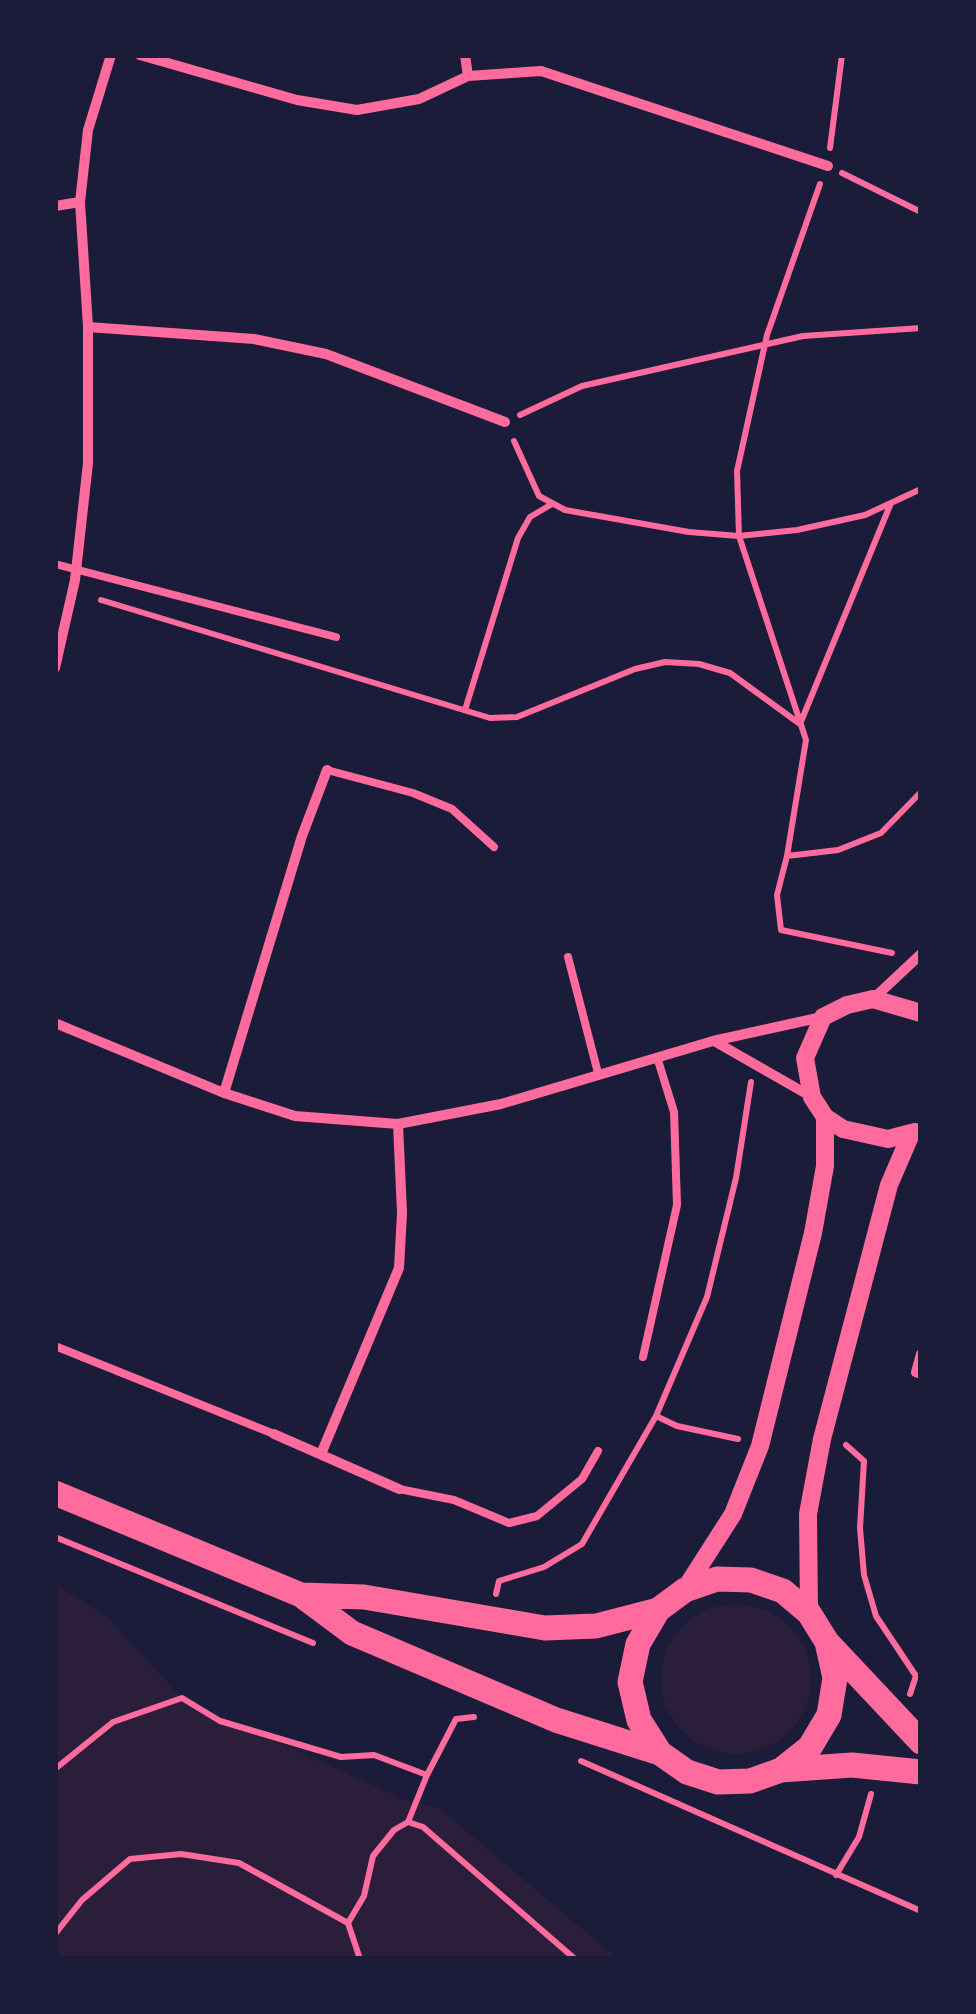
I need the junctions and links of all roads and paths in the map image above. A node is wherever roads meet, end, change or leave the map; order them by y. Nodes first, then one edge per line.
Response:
1 (111, 55) edge
2 (140, 55) edge
3 (465, 55) edge
4 (842, 55) edge
5 (468, 76) junction
6 (828, 166) junction
7 (80, 202) junction
8 (55, 206) edge
9 (921, 212) edge
10 (88, 328) junction
11 (921, 328) edge
12 (764, 345) junction
13 (505, 422) junction
14 (921, 489) edge
15 (553, 503) junction
16 (891, 503) junction
17 (740, 536) junction
18 (55, 564) edge
19 (76, 569) junction
20 (72, 591) junction
21 (336, 637) dead end
22 (55, 668) edge
23 (465, 710) junction
24 (800, 724) junction
25 (327, 770) joint
26 (921, 792) edge
27 (494, 848) dead end
28 (787, 856) junction
29 (921, 954) edge
30 (568, 957) dead end
31 (881, 966) dead end
32 (872, 1000) junction
33 (921, 1013) edge
34 (822, 1017) junction
35 (55, 1022) edge
36 (713, 1041) junction
37 (657, 1056) junction
38 (598, 1073) junction
39 (224, 1092) junction
40 (812, 1097) junction
41 (825, 1117) junction
42 (398, 1124) junction
43 (916, 1132) edge
44 (55, 1346) edge
45 (921, 1354) edge
46 (643, 1358) dead end
47 (921, 1374) edge
48 (274, 1434) joint
49 (598, 1451) dead end
50 (321, 1454) junction
51 (399, 1489) joint
52 (55, 1493) edge
53 (685, 1590) junction
54 (301, 1595) junction
55 (658, 1610) junction
56 (810, 1613) junction
57 (827, 1642) junction
58 (486, 1714) dead end
59 (921, 1742) edge
60 (660, 1753) junction
61 (55, 1770) edge
62 (781, 1770) junction
63 (921, 1772) edge
64 (427, 1775) junction
65 (408, 1822) junction
66 (348, 1923) junction
67 (55, 1934) edge
68 (360, 1959) edge
69 (576, 1959) edge

1 - 7 street
2 - 5 street
3 - 5 street
4 - 6 path
5 - 6 street
6 - 9 path
6 - 12 path
7 - 8 street
7 - 10 street
10 - 13 street
10 - 19 street
11 - 12 path
12 - 13 path
12 - 17 path
13 - 15 path
14 - 16 path
15 - 17 path
15 - 23 path
16 - 17 path
16 - 24 path
17 - 24 path
18 - 19 lane
19 - 20 street
19 - 21 lane
20 - 22 street
20 - 23 path
23 - 24 path
24 - 28 path
25 - 27 lane
25 - 39 street
26 - 28 path
28 - 31 path
29 - 32 street
30 - 38 lane
32 - 33 street
32 - 34 street
34 - 36 street
34 - 40 street
35 - 39 street
36 - 37 street
36 - 40 street
37 - 38 street
37 - 46 lane
38 - 42 street
39 - 42 street
40 - 41 street
41 - 43 street
41 - 53 street
42 - 50 street
43 - 56 street
44 - 48 lane
45 - 47 street
48 - 50 street
49 - 51 lane
50 - 51 street
52 - 54 main road
53 - 55 main road
53 - 56 main road
54 - 55 main road
54 - 60 main road
55 - 60 main road
56 - 57 main road
57 - 59 main road
57 - 62 main road
58 - 64 path
60 - 62 main road
61 - 64 path
62 - 63 main road
64 - 65 path
65 - 66 path
65 - 69 path
66 - 67 path
66 - 68 path

